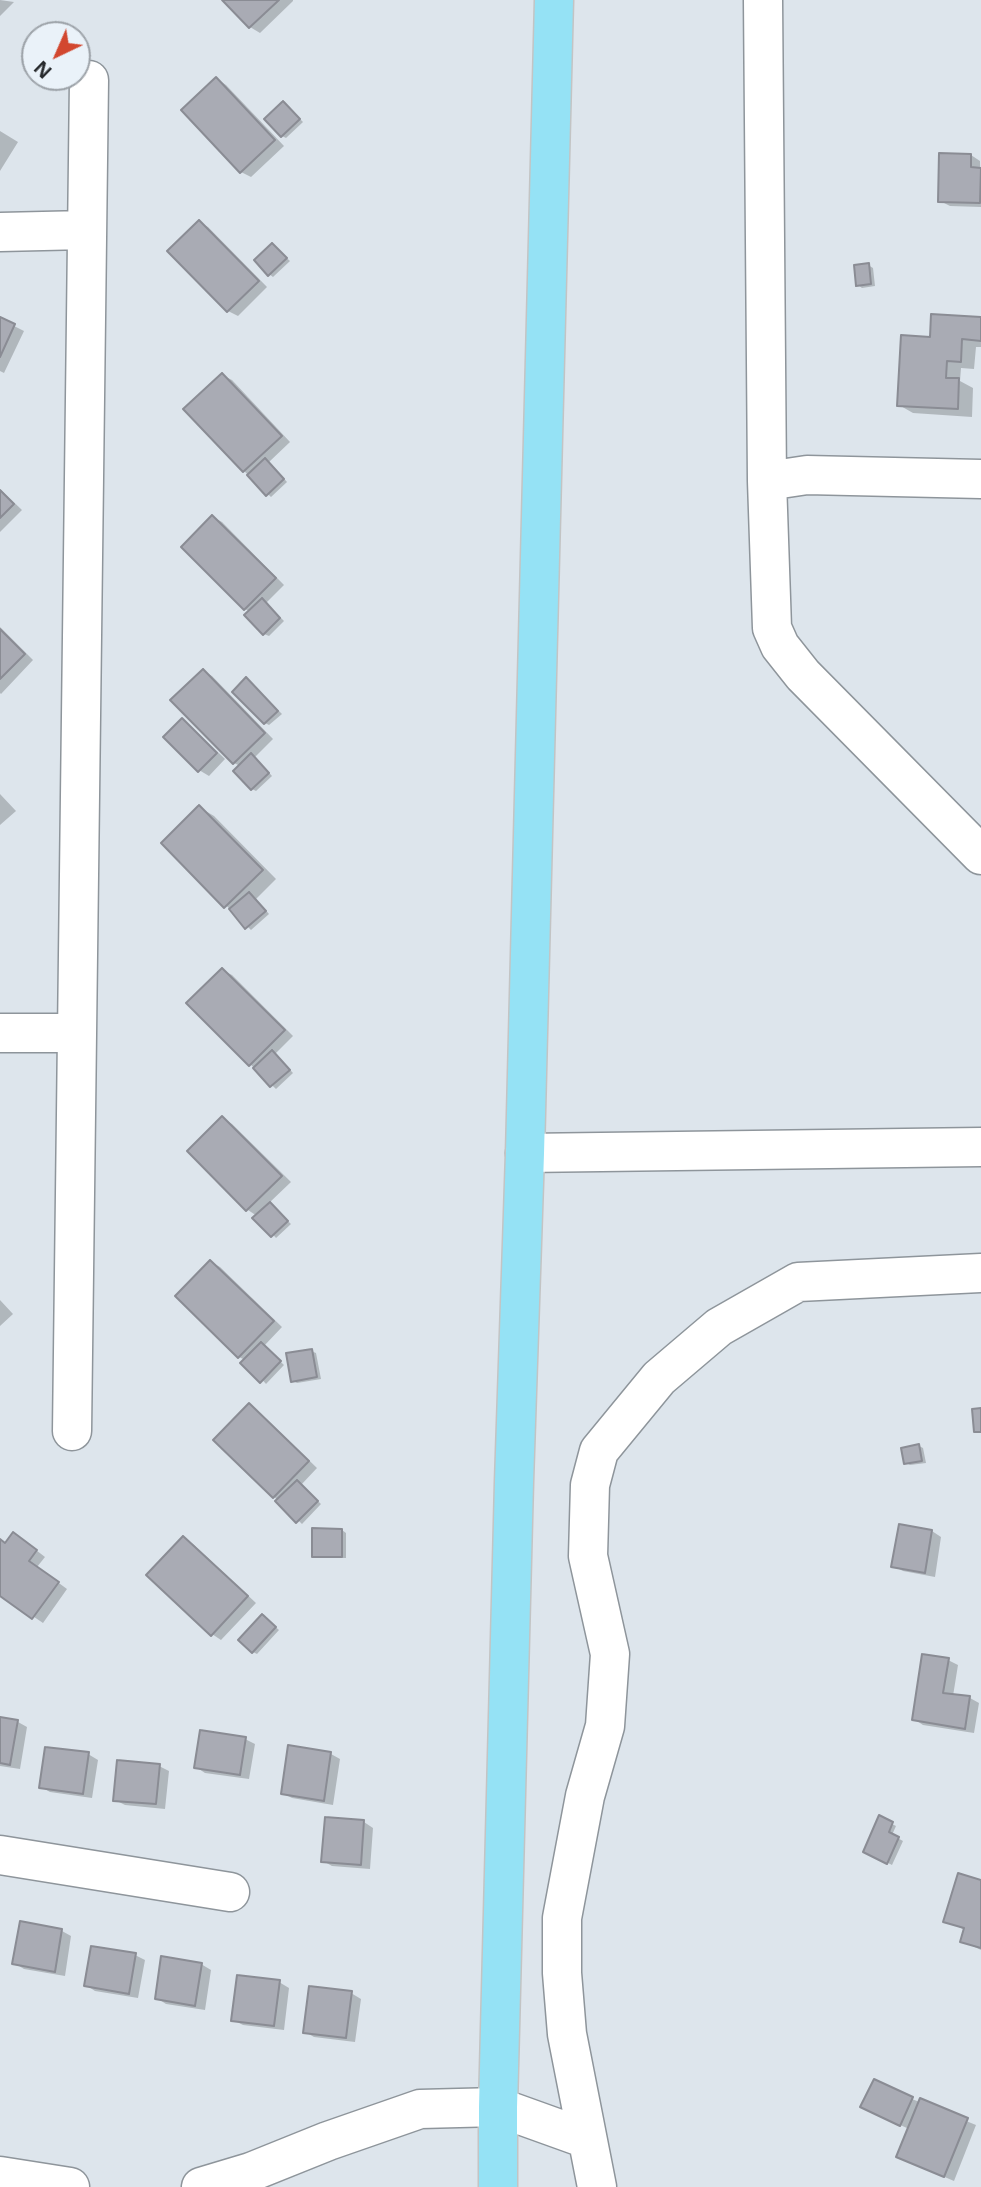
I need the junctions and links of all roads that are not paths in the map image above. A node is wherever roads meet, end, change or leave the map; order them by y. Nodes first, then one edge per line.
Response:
1 (554, 0) edge
2 (763, 0) edge
3 (89, 91) edge
4 (86, 230) junction
5 (0, 232) edge
6 (981, 478) edge
7 (767, 481) junction
8 (981, 855) edge
9 (0, 1033) edge
10 (77, 1033) junction
11 (981, 1147) edge
12 (525, 1153) junction
13 (981, 1273) edge
14 (72, 1431) dead end
15 (0, 1855) edge
16 (230, 1892) dead end
17 (498, 2107) junction
18 (587, 2139) junction
19 (0, 2176) edge
20 (70, 2187) edge
21 (201, 2187) edge
22 (498, 2187) edge
23 (597, 2187) edge

1 - 12 main road
2 - 7 street
3 - 4 street
4 - 5 street
4 - 10 street
6 - 7 street
7 - 8 street
9 - 10 street
10 - 14 street
11 - 12 street
12 - 17 main road
13 - 18 street
15 - 16 street
17 - 18 street
17 - 21 street
17 - 22 main road
18 - 23 street
19 - 20 street

